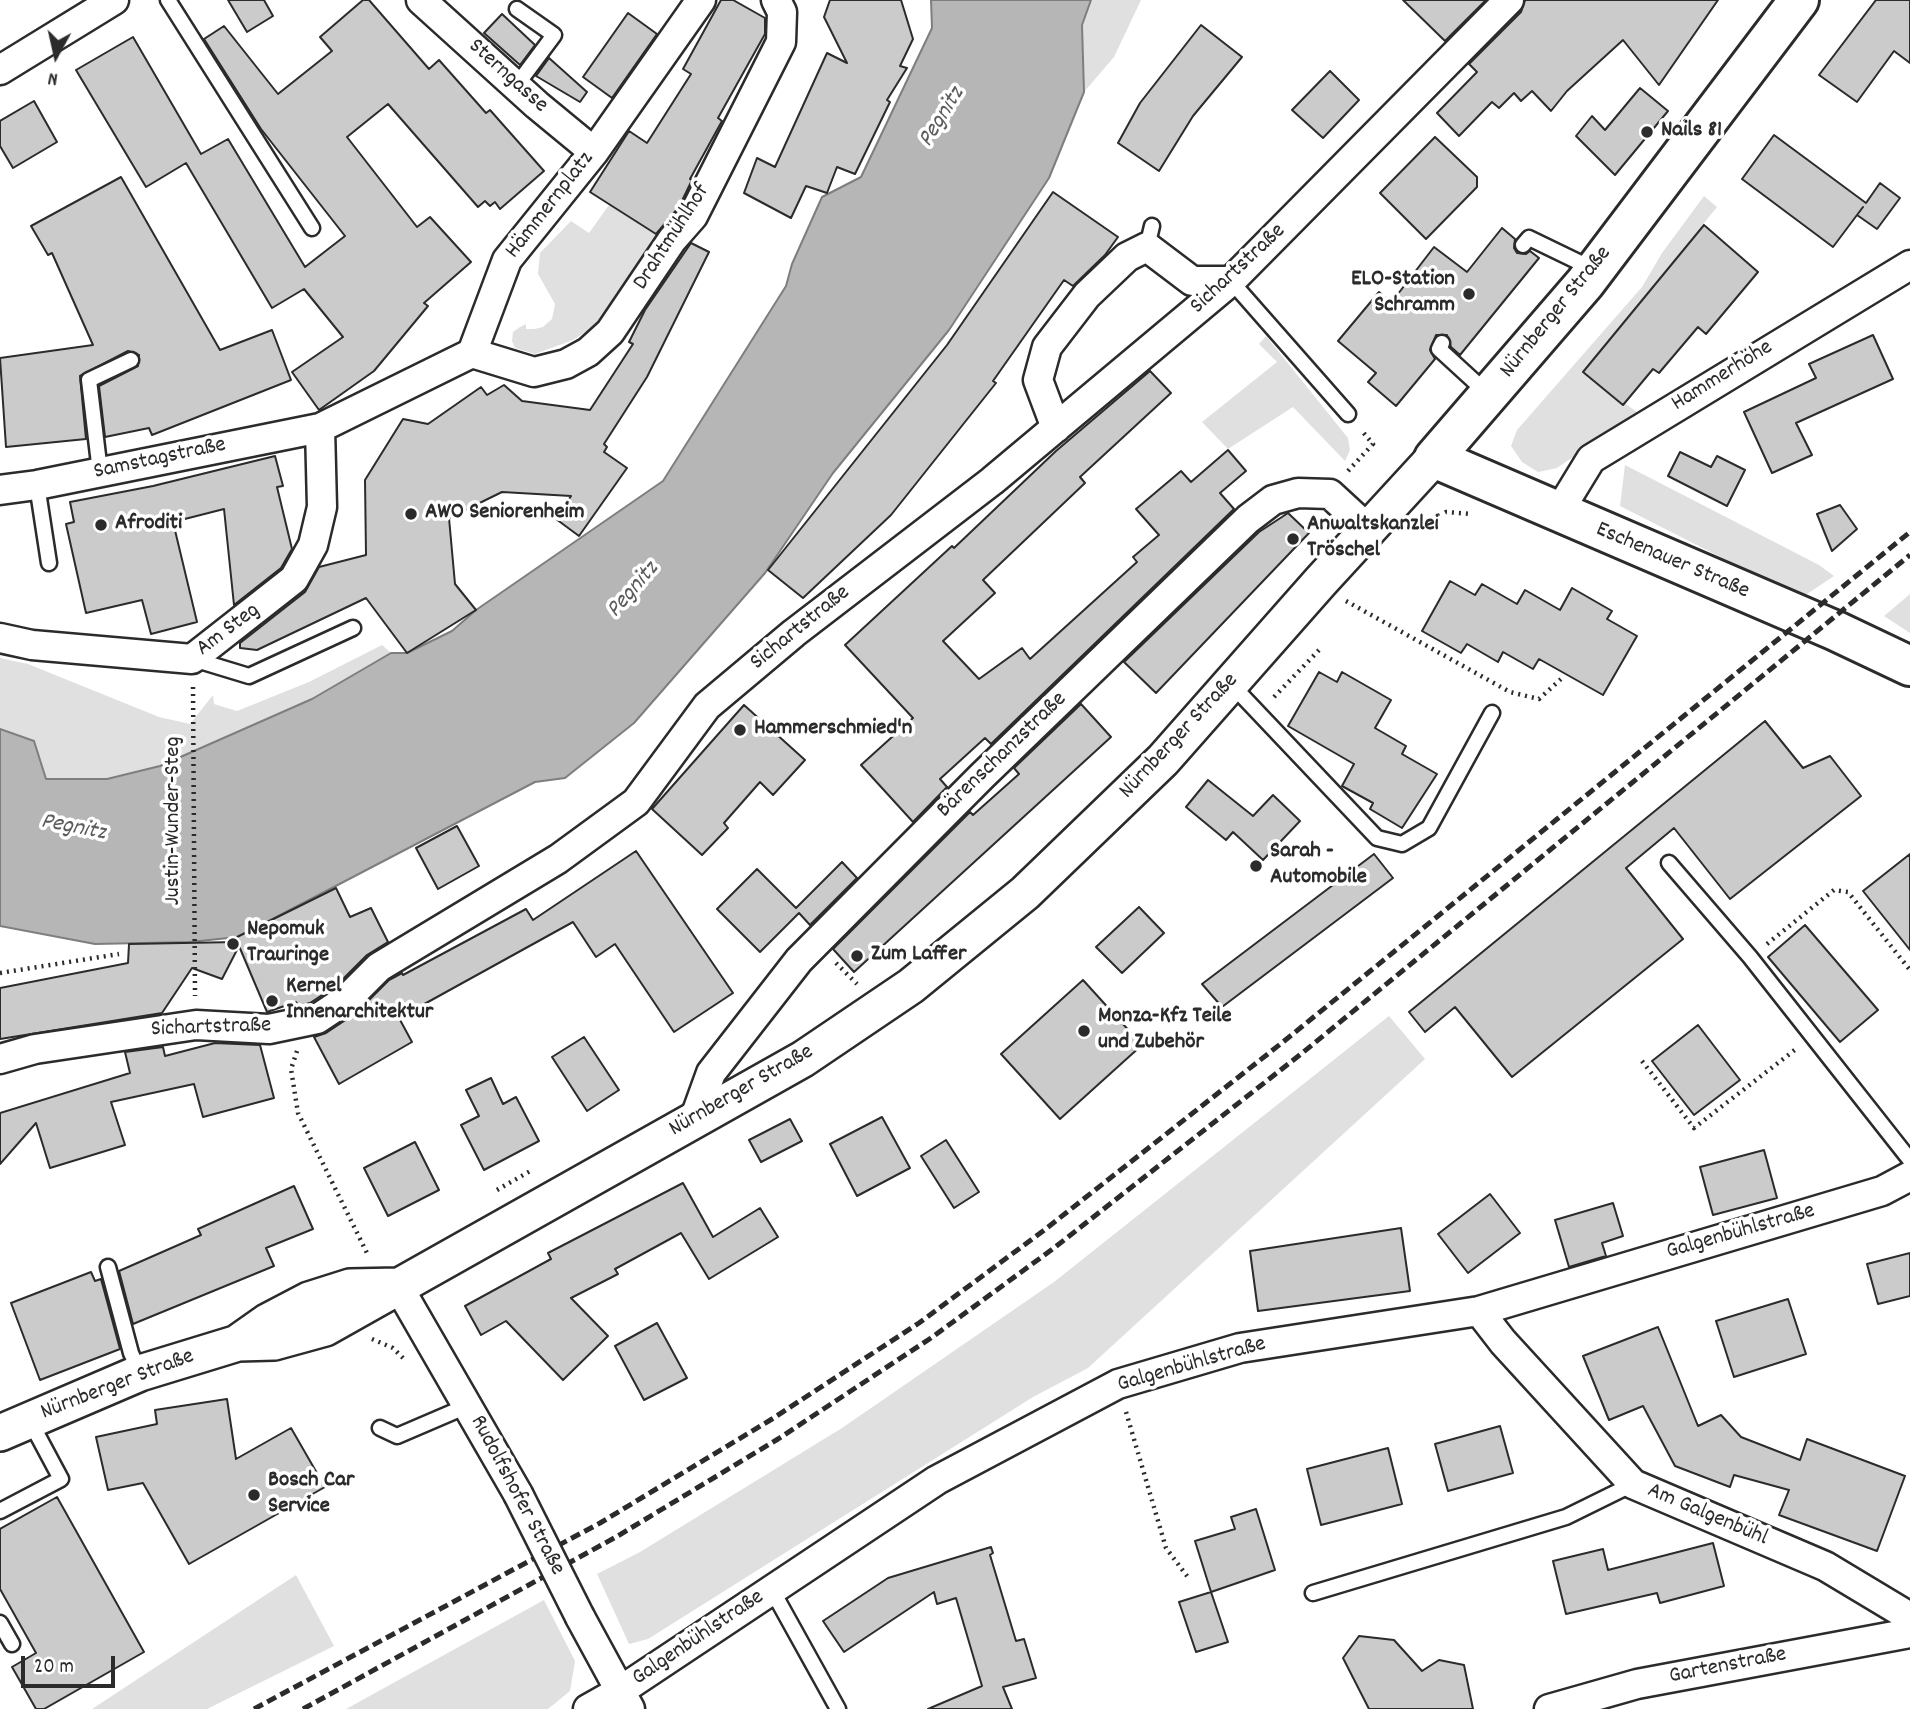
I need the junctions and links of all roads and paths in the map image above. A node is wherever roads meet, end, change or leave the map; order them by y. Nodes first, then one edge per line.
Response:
1 (114, 0) edge
2 (168, 0) edge
3 (421, 0) edge
4 (701, 0) edge
5 (776, 0) edge
6 (1510, 0) edge
7 (1799, 0) edge
8 (517, 9) dead end
9 (0, 70) edge
10 (516, 86) junction
11 (594, 152) junction
12 (312, 228) dead end
13 (1523, 245) dead end
14 (1910, 265) edge
15 (1595, 269) junction
16 (1231, 281) junction
17 (1442, 343) dead end
18 (472, 353) junction
19 (131, 360) dead end
20 (1490, 395) junction
21 (1348, 414) joint
22 (320, 428) junction
23 (1056, 428) junction
24 (1434, 458) junction
25 (100, 472) junction
26 (1344, 476) dead end
27 (37, 485) junction
28 (0, 490) edge
29 (1558, 513) junction
30 (1368, 529) junction
31 (49, 564) dead end
32 (1321, 580) junction
33 (353, 628) dead end
34 (0, 638) edge
35 (1321, 648) dead end
36 (192, 659) junction
37 (1910, 666) edge
38 (1561, 679) dead end
39 (1231, 684) junction
40 (193, 691) dead end
41 (1258, 712) junction
42 (1492, 713) dead end
43 (1669, 863) dead end
44 (119, 954) dead end
45 (1751, 957) junction
46 (1910, 970) edge
47 (0, 973) edge
48 (860, 986) dead end
49 (849, 994) dead end
50 (296, 1023) junction
51 (197, 1025) junction
52 (1813, 1036) junction
53 (0, 1059) edge
54 (1642, 1061) dead end
55 (694, 1119) junction
56 (1910, 1160) edge
57 (1910, 1176) edge
58 (361, 1240) dead end
59 (108, 1267) dead end
60 (398, 1286) junction
61 (1479, 1311) junction
62 (333, 1324) junction
63 (238, 1343) junction
64 (410, 1367) dead end
65 (140, 1373) junction
66 (1118, 1384) junction
67 (467, 1406) junction
68 (15, 1427) edge
69 (380, 1428) dead end
70 (1633, 1484) junction
71 (0, 1511) edge
72 (1190, 1580) dead end
73 (772, 1590) junction
74 (1313, 1593) dead end
75 (1910, 1617) edge
76 (0, 1623) edge
77 (1910, 1633) edge
78 (12, 1644) dead end
79 (625, 1700) edge
80 (588, 1709) edge
81 (838, 1709) edge
82 (1549, 1709) edge

1 - 9 street
2 - 12 lane
3 - 10 street, Sterngasse
4 - 11 street, Hämmernplatz
5 - 18 street, Drahtmühlhof
6 - 16 street, Sichartstraße
7 - 15 main road, Nürnberger Straße
8 - 10 lane
10 - 11 street, Sterngasse
11 - 18 street, Hämmernplatz
13 - 15 lane
14 - 29 street, Hammerhöhe
15 - 20 main road, Nürnberger Straße
16 - 21 lane
16 - 23 street, Sichartstraße
16 - 23 street
17 - 20 lane
18 - 22 street
19 - 25 lane
20 - 24 main road, Nürnberger Straße
21 - 26 path
22 - 25 street, Samstagstraße
22 - 36 street, Am Steg
23 - 50 street, Sichartstraße
24 - 29 main road, Eschenauer Straße
24 - 30 street, Nürnberger Straße
25 - 27 street, Samstagstraße
27 - 28 street, Samstagstraße
27 - 31 lane
29 - 37 main road, Eschenauer Straße
30 - 32 street, Nürnberger Straße
30 - 55 street, Bärenschanzstraße
32 - 38 path
32 - 39 street, Nürnberger Straße
33 - 36 lane
34 - 36 street, Am Steg
35 - 41 path
39 - 41 lane
39 - 55 street, Nürnberger Straße
40 - 51 path, Justin-Wunder-Steg
41 - 42 lane
43 - 45 lane
44 - 47 path
45 - 46 path
45 - 52 lane
48 - 49 path
50 - 51 street, Sichartstraße
50 - 58 path
51 - 53 street, Sichartstraße
52 - 54 path
52 - 56 lane
55 - 60 street, Nürnberger Straße
57 - 61 street, Galgenbühlstraße
59 - 65 lane
60 - 62 street, Nürnberger Straße
60 - 63 street, Nürnberger Straße
60 - 67 street, Rudolfshofer Straße
61 - 66 street, Galgenbühlstraße
61 - 70 street, Am Galgenbühl
62 - 63 street, Nürnberger Straße
62 - 64 path
63 - 65 street, Nürnberger Straße
65 - 68 street, Nürnberger Straße
66 - 72 path
66 - 73 street, Galgenbühlstraße
67 - 69 lane
67 - 79 street, Rudolfshofer Straße, bridge
68 - 71 lane
70 - 74 lane
70 - 75 street, Am Galgenbühl
73 - 79 street, Galgenbühlstraße
73 - 81 lane
76 - 78 lane
77 - 82 street, Gartenstraße
79 - 80 street, Galgenbühlstraße

